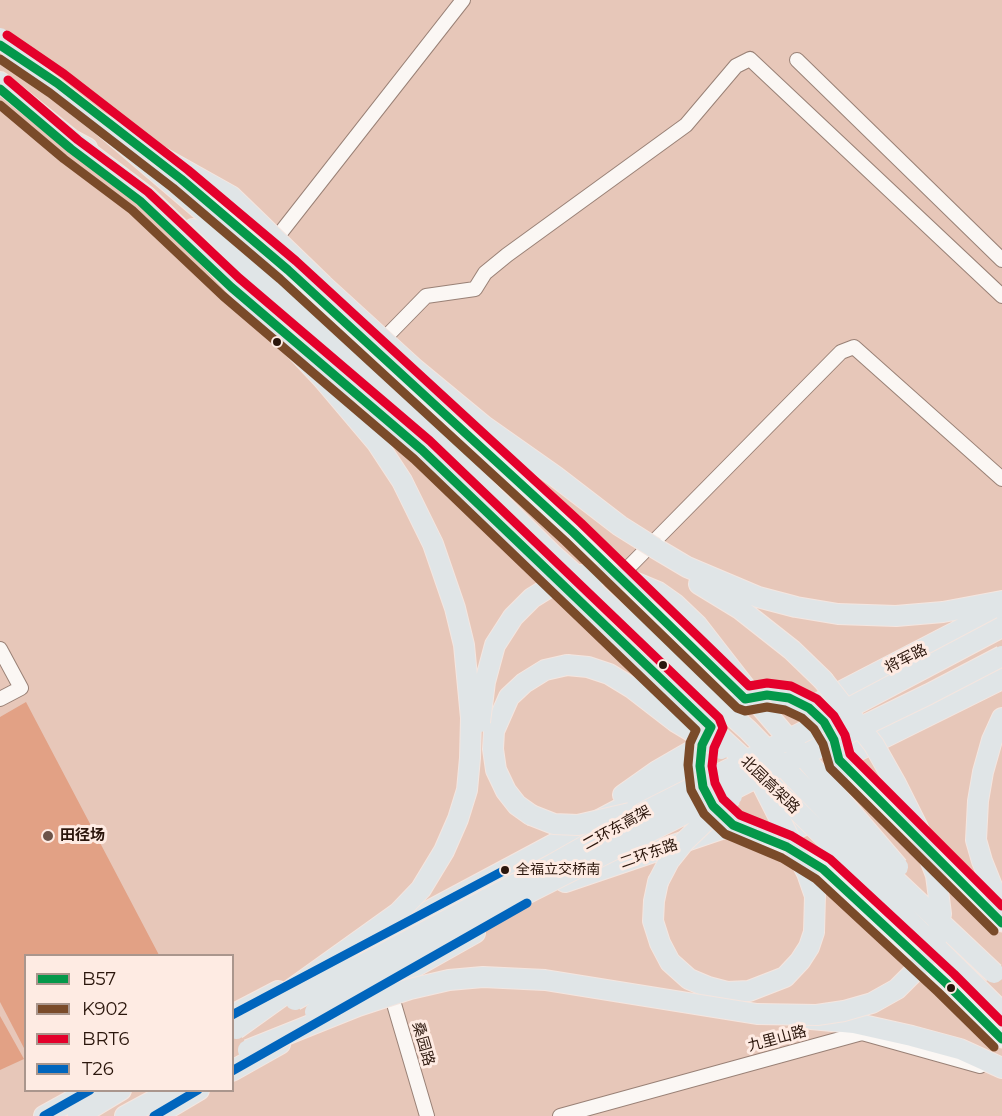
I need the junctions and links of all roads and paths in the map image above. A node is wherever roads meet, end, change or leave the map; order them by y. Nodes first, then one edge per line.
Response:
1 (463, 0) edge
2 (0, 38) edge
3 (0, 46) edge
4 (797, 60) dead end
5 (36, 71) junction
6 (0, 82) edge
7 (0, 89) edge
8 (97, 121) junction
9 (72, 140) junction
10 (266, 251) junction
11 (1002, 260) edge
12 (1002, 296) edge
13 (383, 340) junction
14 (1002, 479) edge
15 (655, 548) junction
16 (619, 577) junction
17 (1002, 601) edge
18 (1002, 608) edge
19 (1002, 627) edge
20 (0, 649) edge
21 (1002, 656) edge
22 (1002, 679) edge
23 (0, 699) edge
24 (745, 699) junction
25 (810, 708) junction
26 (1002, 718) edge
27 (711, 727) junction
28 (702, 745) junction
29 (839, 760) junction
30 (700, 766) junction
31 (751, 775) junction
32 (467, 790) junction
33 (713, 806) junction
34 (650, 809) junction
35 (733, 825) junction
36 (760, 835) junction
37 (560, 840) junction
38 (565, 882) junction
39 (1002, 911) edge
40 (1002, 923) edge
41 (998, 977) edge
42 (388, 982) junction
43 (1002, 1012) edge
44 (757, 1014) junction
45 (234, 1025) edge
46 (1002, 1039) edge
47 (240, 1054) edge
48 (1002, 1068) edge
49 (234, 1070) edge
50 (1002, 1073) edge
51 (87, 1092) edge
52 (118, 1092) edge
53 (169, 1092) edge
54 (196, 1092) edge
55 (44, 1116) edge
56 (78, 1116) edge
57 (125, 1116) edge
58 (154, 1116) edge
59 (427, 1116) edge
60 (560, 1116) edge

1 - 10 street
2 - 5 highway, bridge
3 - 5 highway, 北园高架路, bridge
3 - 10 main road
4 - 11 street
5 - 8 highway, 北园高架路
6 - 9 highway, 北园高架路
7 - 27 main road
8 - 13 highway, bridge
8 - 41 highway, 北园高架路, bridge
9 - 31 highway, 北园高架路, bridge
9 - 32 highway, bridge
10 - 16 main road
12 - 13 street
13 - 15 highway, bridge
14 - 16 street
15 - 17 highway
15 - 44 highway, bridge
16 - 24 main road
18 - 25 highway, 将军路
19 - 34 highway, 二环东高架, bridge
20 - 23 street
21 - 31 highway, 二环东高架, bridge
22 - 29 highway
24 - 25 highway
24 - 27 highway
25 - 29 highway
26 - 39 highway
27 - 28 highway
28 - 30 highway
28 - 37 highway
29 - 36 highway
29 - 40 main road
30 - 33 highway
30 - 37 highway
31 - 31 highway, bridge
31 - 34 highway, bridge
31 - 43 highway, 北园高架路, bridge
31 - 47 highway, 二环东高架, bridge
32 - 41 highway, bridge
32 - 45 highway, bridge
33 - 35 highway
33 - 38 highway, 二环东路
34 - 45 highway, 二环东高架, bridge
35 - 36 highway
35 - 38 highway, 二环东路
36 - 46 main road
37 - 45 highway
38 - 42 highway, 二环东路
42 - 49 highway, 二环东路
42 - 59 street, 桑园路
44 - 47 highway, bridge
44 - 48 highway, bridge
50 - 60 street, 九里山路
51 - 55 highway
52 - 56 highway
53 - 57 highway
54 - 58 highway

